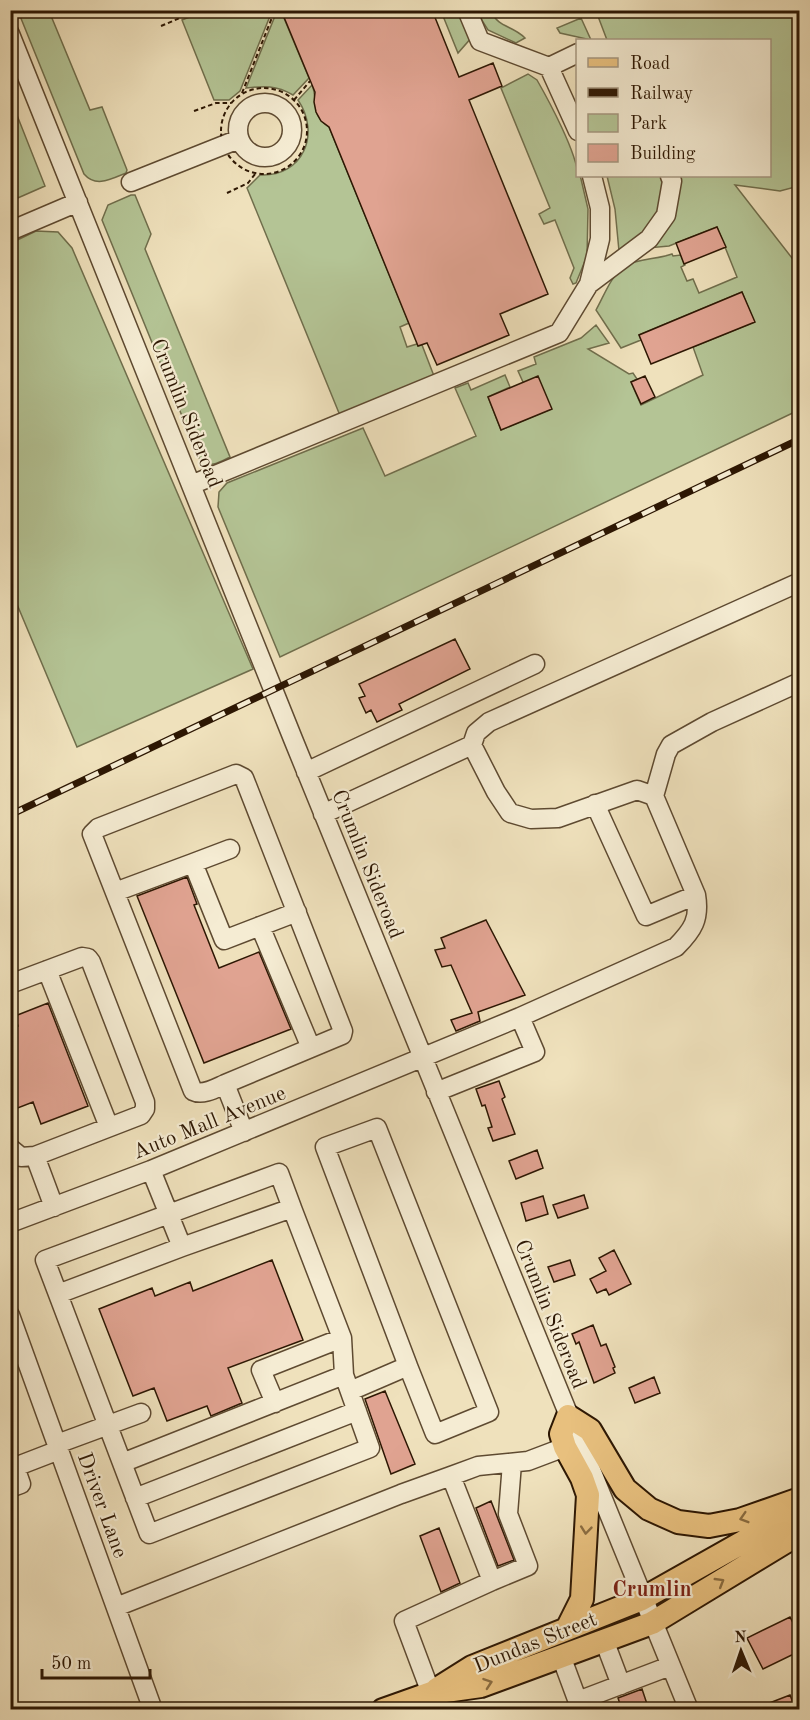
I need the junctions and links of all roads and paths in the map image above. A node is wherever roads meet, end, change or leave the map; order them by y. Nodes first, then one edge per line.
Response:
1 (200, 10) edge
2 (275, 10) edge
3 (467, 10) edge
4 (161, 26) dead end
5 (10, 34) edge
6 (576, 54) edge
7 (549, 67) junction
8 (310, 81) dead end
9 (242, 93) junction
10 (294, 100) junction
11 (231, 103) junction
12 (195, 111) dead end
13 (576, 127) edge
14 (231, 142) junction
15 (256, 173) junction
16 (592, 177) edge
17 (670, 177) edge
18 (131, 182) dead end
19 (227, 193) dead end
20 (78, 202) junction
21 (10, 231) edge
22 (589, 284) junction
23 (191, 485) junction
24 (800, 582) edge
25 (535, 664) dead end
26 (800, 682) edge
27 (472, 745) junction
28 (306, 772) junction
29 (654, 796) junction
30 (595, 804) junction
31 (323, 814) junction
32 (230, 849) dead end
33 (193, 863) junction
34 (115, 892) junction
35 (696, 895) junction
36 (297, 912) junction
37 (260, 926) junction
38 (47, 970) junction
39 (10, 984) edge
40 (520, 1017) junction
41 (311, 1048) junction
42 (422, 1058) junction
43 (225, 1084) junction
44 (436, 1092) junction
45 (109, 1127) junction
46 (244, 1132) junction
47 (10, 1148) edge
48 (35, 1156) junction
49 (151, 1170) junction
50 (54, 1207) junction
51 (292, 1208) junction
52 (168, 1214) junction
53 (10, 1224) edge
54 (182, 1247) junction
55 (57, 1294) junction
56 (12, 1323) edge
57 (342, 1338) junction
58 (408, 1366) junction
59 (347, 1383) junction
60 (275, 1403) junction
61 (357, 1411) junction
62 (141, 1413) dead end
63 (568, 1416) junction
64 (108, 1425) junction
65 (58, 1447) junction
66 (565, 1447) junction
67 (13, 1462) edge
68 (122, 1463) junction
69 (512, 1463) junction
70 (451, 1476) junction
71 (10, 1488) edge
72 (135, 1498) junction
73 (800, 1499) edge
74 (800, 1510) edge
75 (800, 1533) edge
76 (492, 1581) junction
77 (642, 1599) junction
78 (116, 1607) junction
79 (652, 1623) junction
80 (567, 1629) junction
81 (604, 1640) junction
82 (561, 1656) junction
83 (670, 1666) junction
84 (621, 1684) junction
85 (431, 1693) junction
86 (579, 1705) edge
87 (153, 1710) edge
88 (383, 1710) edge
89 (688, 1710) edge

1 - 4 path
2 - 9 path
3 - 7 street
5 - 20 street, Crumlin Sideroad
6 - 7 street
7 - 13 street
8 - 10 path
9 - 10 path
9 - 11 path
10 - 15 path
11 - 12 path
11 - 14 path
14 - 15 path
14 - 18 street
15 - 19 path
16 - 22 street
17 - 22 street
20 - 21 street
20 - 23 street, Crumlin Sideroad
22 - 23 street
23 - 28 street, Crumlin Sideroad
24 - 27 street
25 - 28 street
26 - 29 street
27 - 30 street
27 - 31 street
28 - 31 street, Crumlin Sideroad
29 - 30 street
29 - 35 street
30 - 35 street
31 - 42 street, Crumlin Sideroad
32 - 33 street
33 - 34 street
33 - 37 street
34 - 36 street
34 - 43 street
35 - 40 street, Auto Mall Avenue
36 - 37 street
36 - 41 street
37 - 41 street
38 - 39 street
38 - 45 street
38 - 45 street
40 - 42 street, Auto Mall Avenue
40 - 44 street
41 - 43 street
42 - 44 street, Crumlin Sideroad
42 - 46 street, Auto Mall Avenue
43 - 46 street
44 - 63 street, Crumlin Sideroad
45 - 48 street
46 - 49 street, Auto Mall Avenue
47 - 48 street
48 - 50 street
49 - 50 street, Auto Mall Avenue
49 - 52 street
50 - 53 street, Auto Mall Avenue
51 - 52 street
51 - 54 street
51 - 57 street
52 - 54 street
52 - 55 street
54 - 55 street
55 - 64 street
56 - 65 street, Driver Lane
57 - 59 street
57 - 60 street
58 - 58 street
58 - 59 street
59 - 60 street
59 - 61 street
60 - 68 street
61 - 72 street
61 - 72 street
62 - 64 street
63 - 66 main road
73 -> 63 main road
63 - 77 street, Crumlin Sideroad
64 - 65 street
64 - 68 street
65 - 67 street
65 - 78 street, Driver Lane
66 - 69 street
66 -> 80 main road
67 - 71 street
68 - 72 street
69 - 70 street
69 - 76 street
70 - 76 street
70 - 78 street
74 - 77 main road, Dundas Street
79 -> 75 main road, Dundas Street
76 - 85 street
77 - 79 street, Crumlin Sideroad
77 - 80 main road, Dundas Street
78 - 87 street, Driver Lane
79 - 81 main road, Dundas Street
79 - 83 street, Crumlin Sideroad
80 - 85 main road, Dundas Street
81 - 82 main road, Dundas Street
81 - 84 street
85 -> 82 main road, Dundas Street
82 - 86 street
83 - 84 street
83 - 89 street, Crumlin Sideroad
84 - 86 street
85 - 88 main road, Dundas Street

